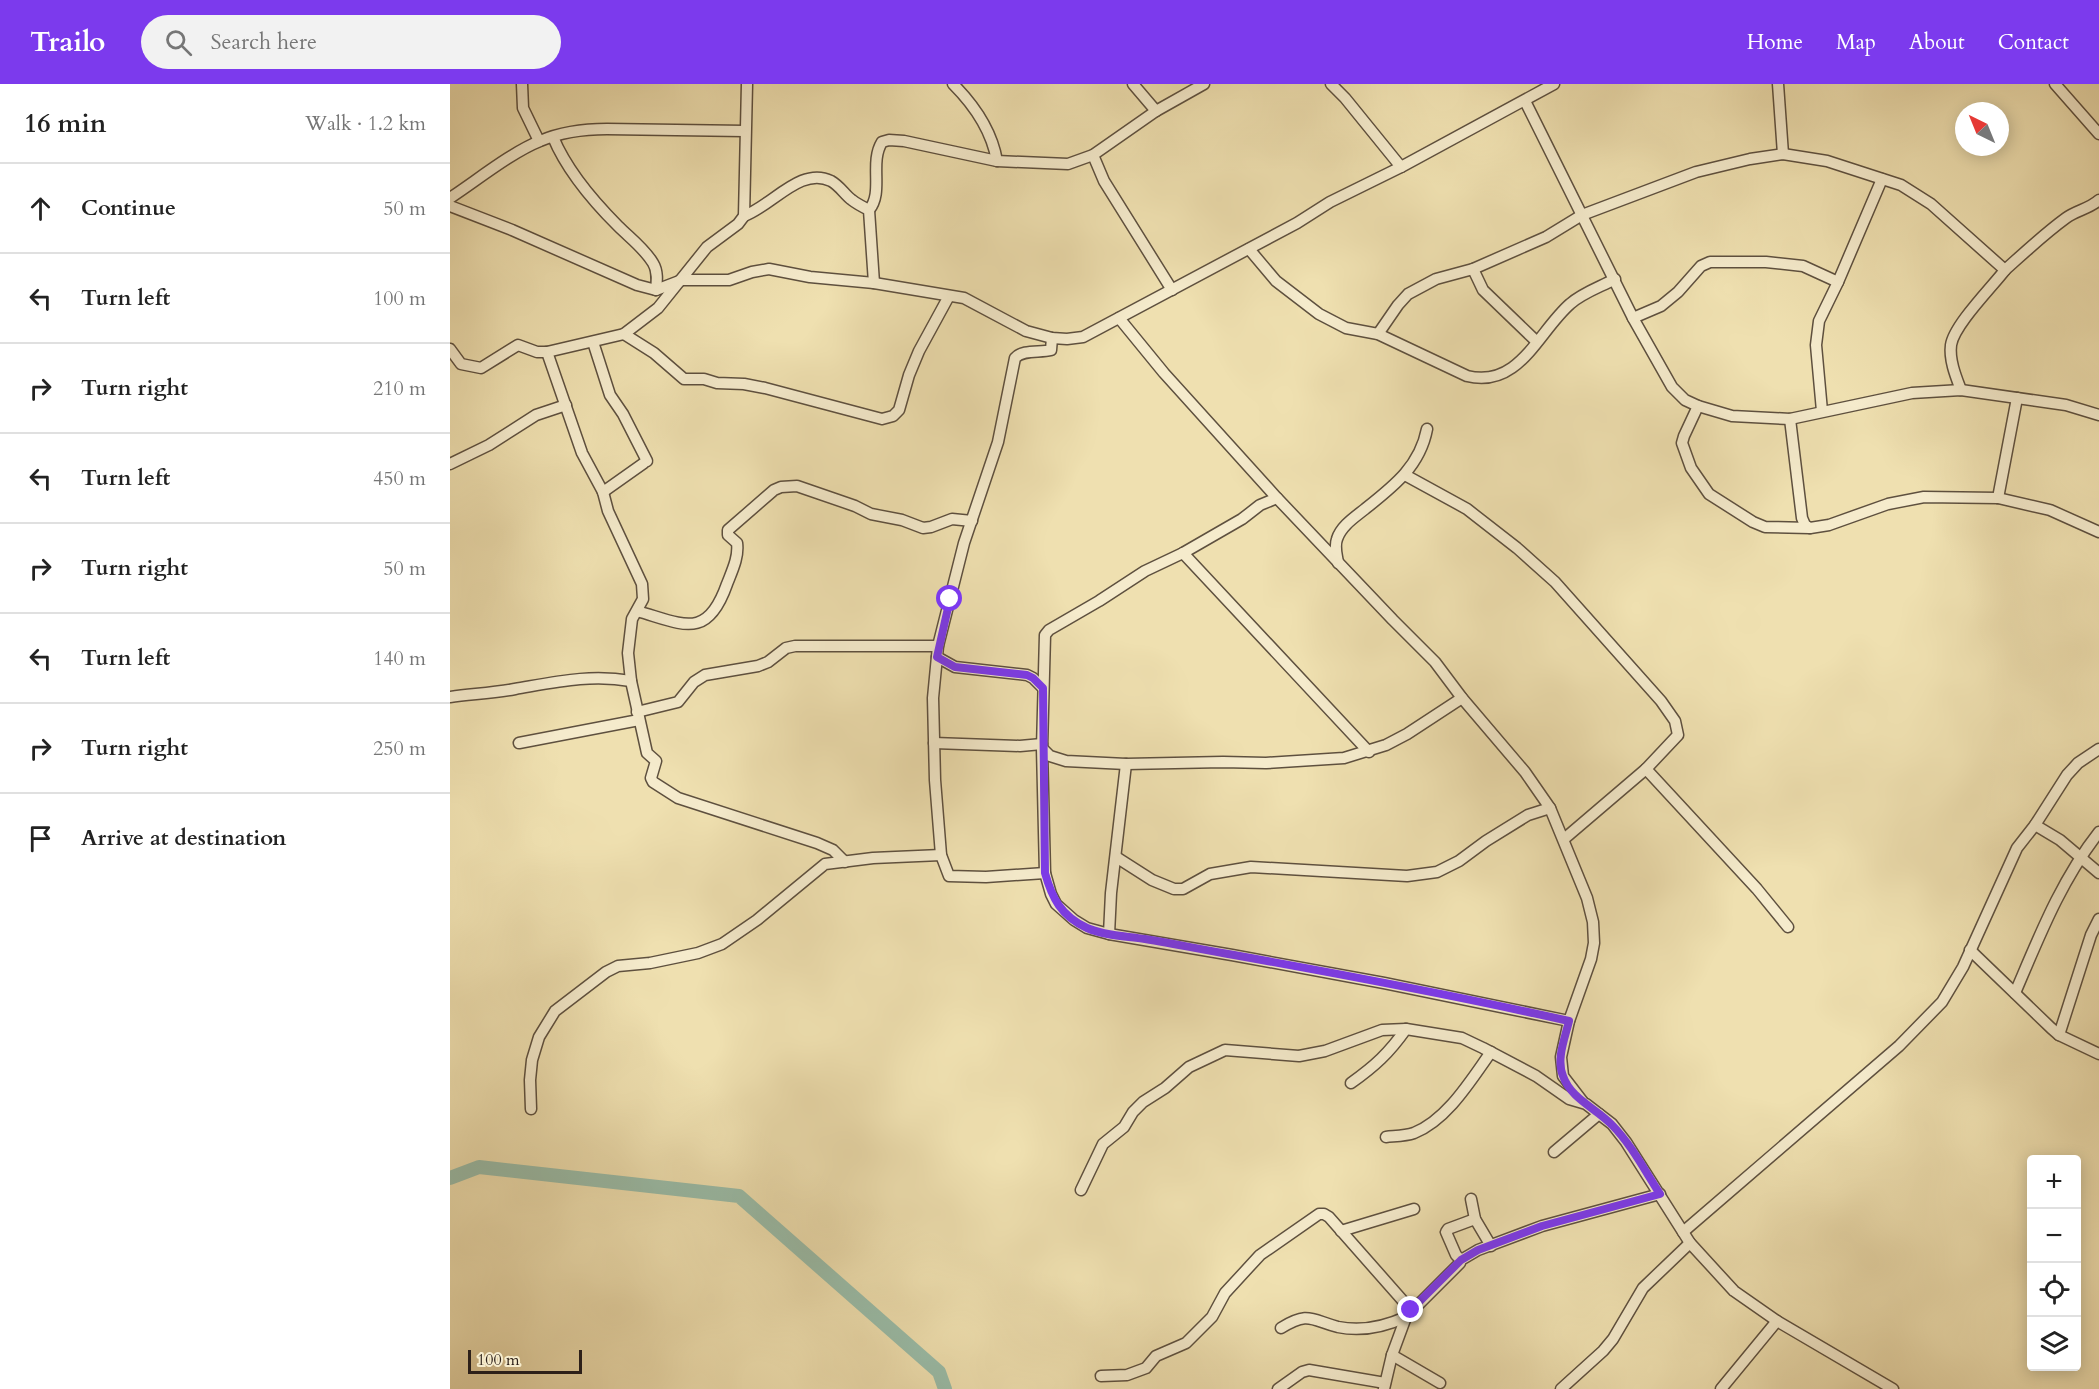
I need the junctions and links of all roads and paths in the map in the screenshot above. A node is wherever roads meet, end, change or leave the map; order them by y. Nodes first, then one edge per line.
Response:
1 (522, 84) edge
2 (747, 84) edge
3 (953, 84) edge
4 (1133, 84) edge
5 (1204, 84) edge
6 (1330, 84) edge
7 (1554, 84) edge
8 (1779, 84) edge
9 (2055, 84) edge
10 (1525, 101) junction
11 (1156, 111) junction
12 (745, 131) junction
13 (2099, 134) edge
14 (553, 137) junction
15 (539, 141) junction
16 (1783, 154) junction
17 (1093, 155) junction
18 (997, 161) junction
19 (1401, 167) junction
20 (1882, 179) junction
21 (450, 198) edge
22 (2099, 200) edge
23 (450, 206) edge
24 (869, 210) junction
25 (1582, 215) junction
26 (744, 216) junction
27 (1249, 249) junction
28 (1473, 269) junction
29 (2005, 270) junction
30 (1615, 279) junction
31 (682, 280) junction
32 (1838, 282) junction
33 (874, 283) junction
34 (656, 290) junction
35 (1172, 290) junction
36 (949, 296) junction
37 (1119, 318) junction
38 (1633, 318) junction
39 (624, 334) junction
40 (1378, 334) junction
41 (1052, 338) junction
42 (1536, 341) junction
43 (593, 342) junction
44 (450, 349) edge
45 (547, 352) junction
46 (1961, 390) junction
47 (2017, 398) junction
48 (566, 405) junction
49 (1698, 406) junction
50 (1822, 411) junction
51 (2099, 415) edge
52 (1790, 419) junction
53 (1427, 429) dead end
54 (450, 464) edge
55 (1405, 475) junction
56 (603, 492) junction
57 (1277, 498) junction
58 (1998, 498) junction
59 (972, 520) junction
60 (1810, 528) junction
61 (2099, 532) edge
62 (1183, 553) junction
63 (1338, 563) junction
64 (637, 611) junction
65 (937, 651) junction
66 (631, 681) junction
67 (1043, 688) junction
68 (450, 697) edge
69 (1461, 698) junction
70 (638, 716) junction
71 (519, 743) dead end
72 (934, 743) junction
73 (1042, 746) junction
74 (2099, 749) edge
75 (1369, 752) junction
76 (1126, 764) junction
77 (1646, 769) junction
78 (1550, 808) junction
79 (2035, 825) junction
80 (2099, 832) edge
81 (1564, 839) junction
82 (942, 855) junction
83 (1116, 856) junction
84 (2079, 856) junction
85 (845, 862) junction
86 (1045, 873) junction
87 (2099, 873) edge
88 (2099, 919) edge
89 (1788, 927) dead end
90 (1109, 934) junction
91 (1970, 950) junction
92 (2015, 993) junction
93 (1569, 1021) junction
94 (1406, 1029) junction
95 (2059, 1035) junction
96 (1491, 1052) junction
97 (2099, 1054) edge
98 (1351, 1083) dead end
99 (1583, 1102) junction
100 (531, 1109) dead end
101 (1599, 1114) junction
102 (1386, 1137) dead end
103 (1554, 1152) dead end
104 (1081, 1190) dead end
105 (1660, 1194) junction
106 (1471, 1199) dead end
107 (1414, 1209) dead end
108 (1476, 1219) junction
109 (1341, 1231) junction
110 (1683, 1232) junction
111 (1690, 1243) junction
112 (1491, 1246) junction
113 (1461, 1260) junction
114 (1408, 1313) junction
115 (1777, 1321) junction
116 (1281, 1328) dead end
117 (1392, 1355) junction
118 (1101, 1376) dead end
119 (1440, 1383) dead end
120 (1385, 1386) edge
121 (1278, 1389) edge
122 (1561, 1389) edge
123 (1721, 1389) edge
124 (1893, 1389) edge

1 - 15 street
2 - 12 street
3 - 18 street
4 - 11 street
5 - 11 street
6 - 19 street
7 - 10 street
8 - 16 street
9 - 13 street
10 - 19 street
10 - 25 street
11 - 17 street
12 - 14 street
12 - 26 street
14 - 15 street
14 - 34 street
15 - 21 street
16 - 20 street
16 - 25 street
17 - 18 street
17 - 35 street
18 - 24 street
19 - 27 street
20 - 29 street
20 - 32 street
22 - 29 street
23 - 34 street
24 - 26 street
24 - 33 street
25 - 28 street
25 - 30 street
26 - 31 street
27 - 35 street
27 - 40 street
28 - 40 street
28 - 42 street
29 - 46 street
30 - 38 street
30 - 42 street
31 - 33 street
31 - 34 street
31 - 39 street
32 - 38 street
32 - 50 street
33 - 36 street
35 - 37 street
36 - 39 street
36 - 41 street
37 - 41 street
37 - 57 street
38 - 49 street
39 - 43 street
40 - 42 street
41 - 59 street
43 - 45 street
43 - 56 street
44 - 45 street
45 - 48 street
46 - 47 street
46 - 50 street
47 - 51 street
47 - 58 street
48 - 54 street
48 - 56 street
49 - 52 street
49 - 60 street
50 - 52 street
52 - 60 street
53 - 55 street
55 - 63 street
55 - 77 street
56 - 64 street
57 - 62 street
57 - 63 street
58 - 60 street
58 - 61 street
59 - 64 street
59 - 65 street
62 - 67 street
62 - 75 street
63 - 69 street
64 - 66 street
65 - 67 street
65 - 70 street
65 - 72 street
66 - 68 street
66 - 70 street
67 - 73 street
69 - 75 street
69 - 78 street
70 - 71 street
70 - 85 street
72 - 73 street
72 - 82 street
73 - 76 street
73 - 86 street
74 - 79 street
75 - 76 street
76 - 83 street
77 - 81 street
77 - 89 street
78 - 81 street
78 - 83 street
79 - 84 street
79 - 91 street
80 - 84 street
81 - 93 street
82 - 85 street
82 - 86 street
83 - 90 street
84 - 87 street
84 - 92 street
85 - 100 street
86 - 90 street
88 - 95 street
90 - 93 street
91 - 92 street
91 - 110 street
92 - 95 street
93 - 99 street
94 - 96 street
94 - 98 street
94 - 104 street
95 - 97 street
96 - 99 street
96 - 102 street
99 - 101 street
101 - 103 street
101 - 105 street
105 - 110 street
105 - 112 street
106 - 108 street
107 - 109 street
108 - 112 street
108 - 113 street
109 - 114 street
109 - 118 street
110 - 111 street
111 - 115 street
111 - 122 street
112 - 113 street
113 - 114 street
114 - 116 street
114 - 117 street
115 - 123 street
115 - 124 street
117 - 119 street
117 - 120 street
120 - 121 street

